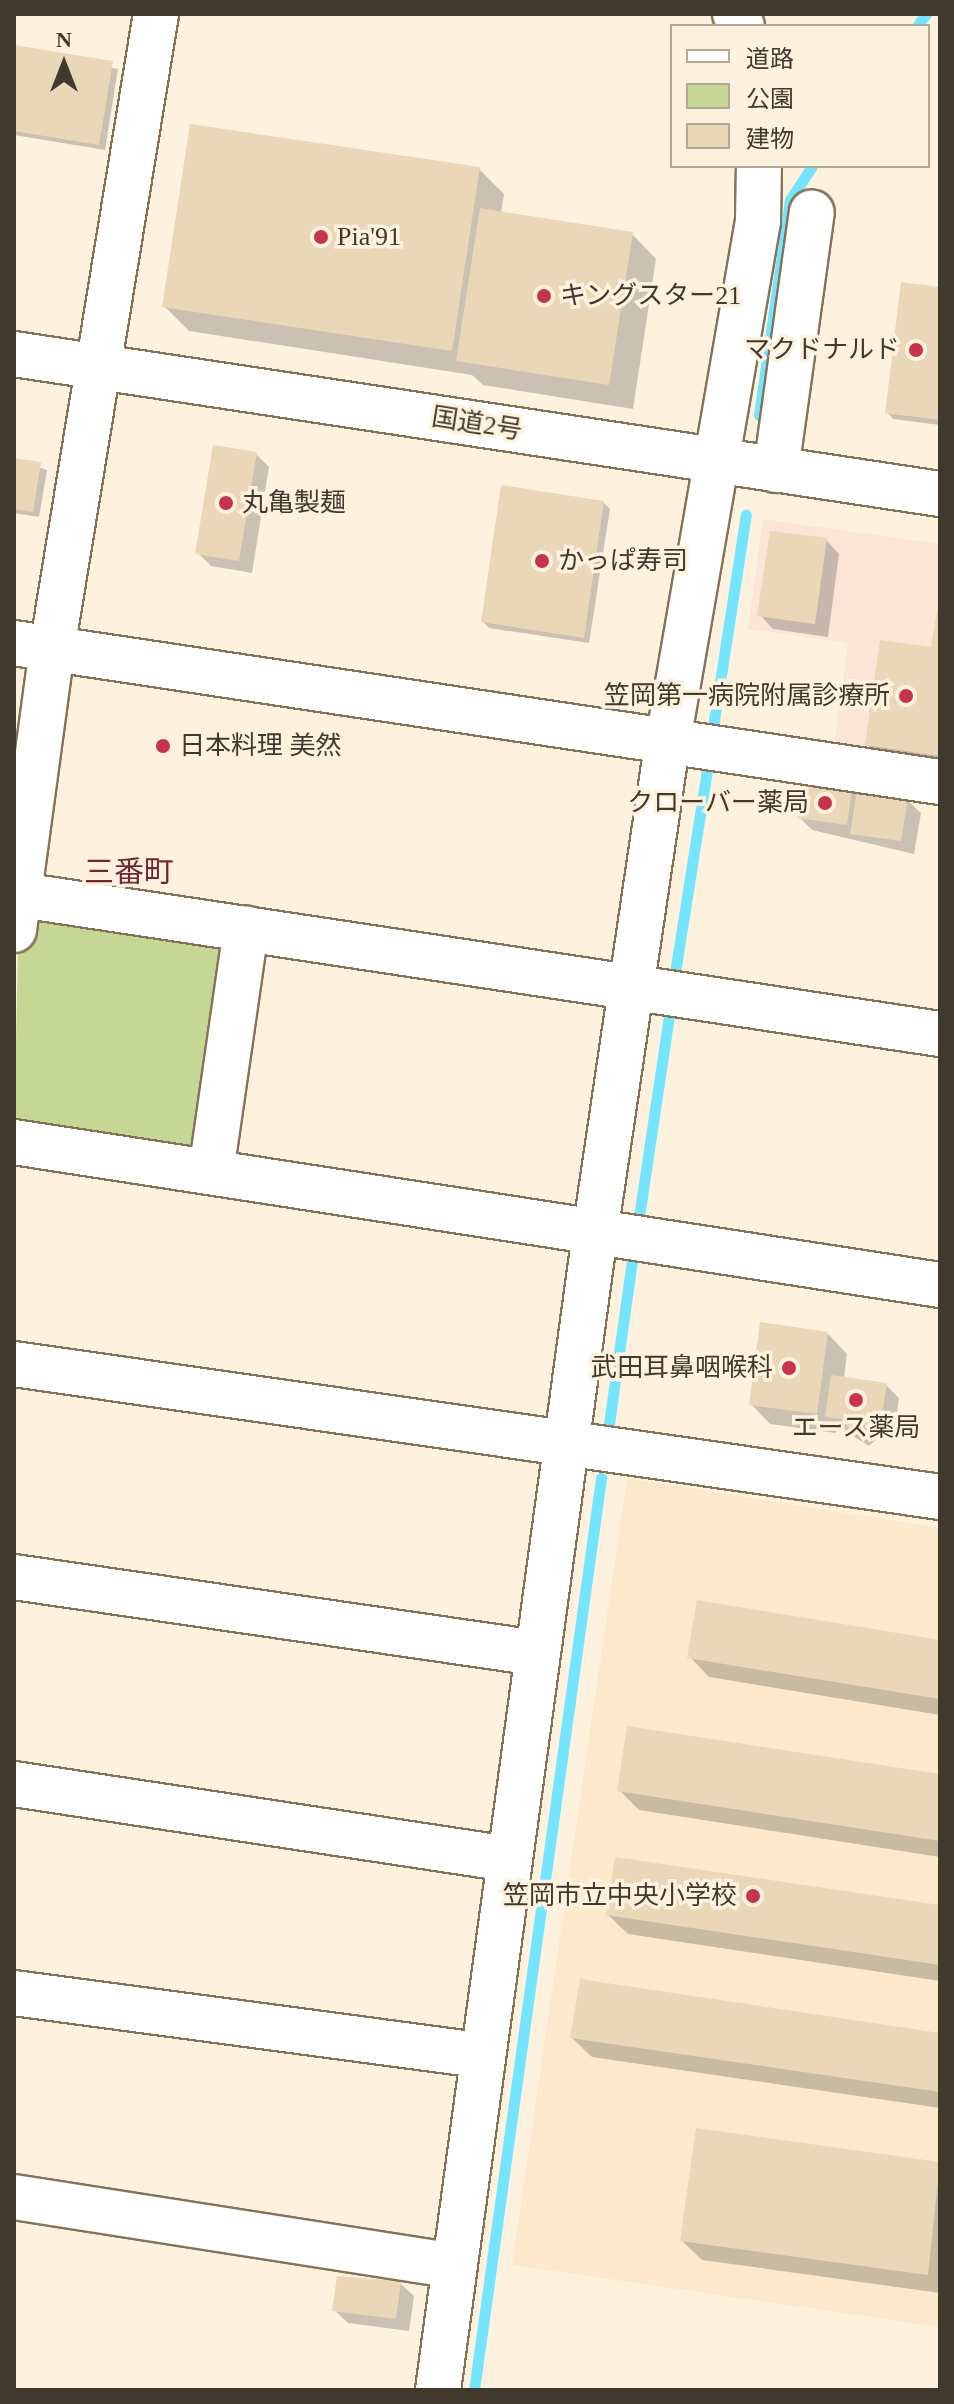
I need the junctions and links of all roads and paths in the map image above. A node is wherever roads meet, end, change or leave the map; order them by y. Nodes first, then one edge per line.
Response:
1 (156, 14) edge
2 (759, 168) edge
3 (812, 212) dead end
4 (14, 354) edge
5 (101, 368) junction
6 (716, 460) junction
7 (776, 470) junction
8 (940, 494) edge
9 (33, 646) edge
10 (696, 746) junction
11 (940, 782) edge
12 (16, 906) edge
13 (246, 928) junction
14 (659, 992) junction
15 (940, 1034) edge
16 (14, 1142) edge
17 (211, 1172) junction
18 (623, 1237) junction
19 (940, 1285) edge
20 (14, 1364) edge
21 (565, 1441) junction
22 (940, 1497) edge
23 (14, 1577) edge
24 (537, 1653) junction
25 (14, 1784) edge
26 (509, 1859) junction
27 (14, 1993) edge
28 (481, 2055) junction
29 (14, 2197) edge
30 (453, 2266) junction
31 (438, 2390) edge

1 - 5 main road
2 - 6 main road
3 - 7 main road
4 - 5 main road, 国道2号
5 - 6 main road, 国道2号
5 - 9 main road
6 - 7 main road, 国道2号
6 - 10 main road
7 - 8 main road, 国道2号
9 - 10 main road
9 - 12 main road
10 - 11 main road
10 - 14 main road
12 - 13 main road
13 - 14 main road
13 - 17 main road
14 - 15 main road
14 - 18 main road
16 - 17 main road
17 - 18 main road
18 - 19 main road
18 - 21 main road
20 - 21 main road
21 - 22 main road
21 - 24 main road
23 - 24 main road
24 - 26 main road
25 - 26 main road
26 - 28 main road
27 - 28 main road
28 - 30 main road
29 - 30 main road
30 - 31 main road

